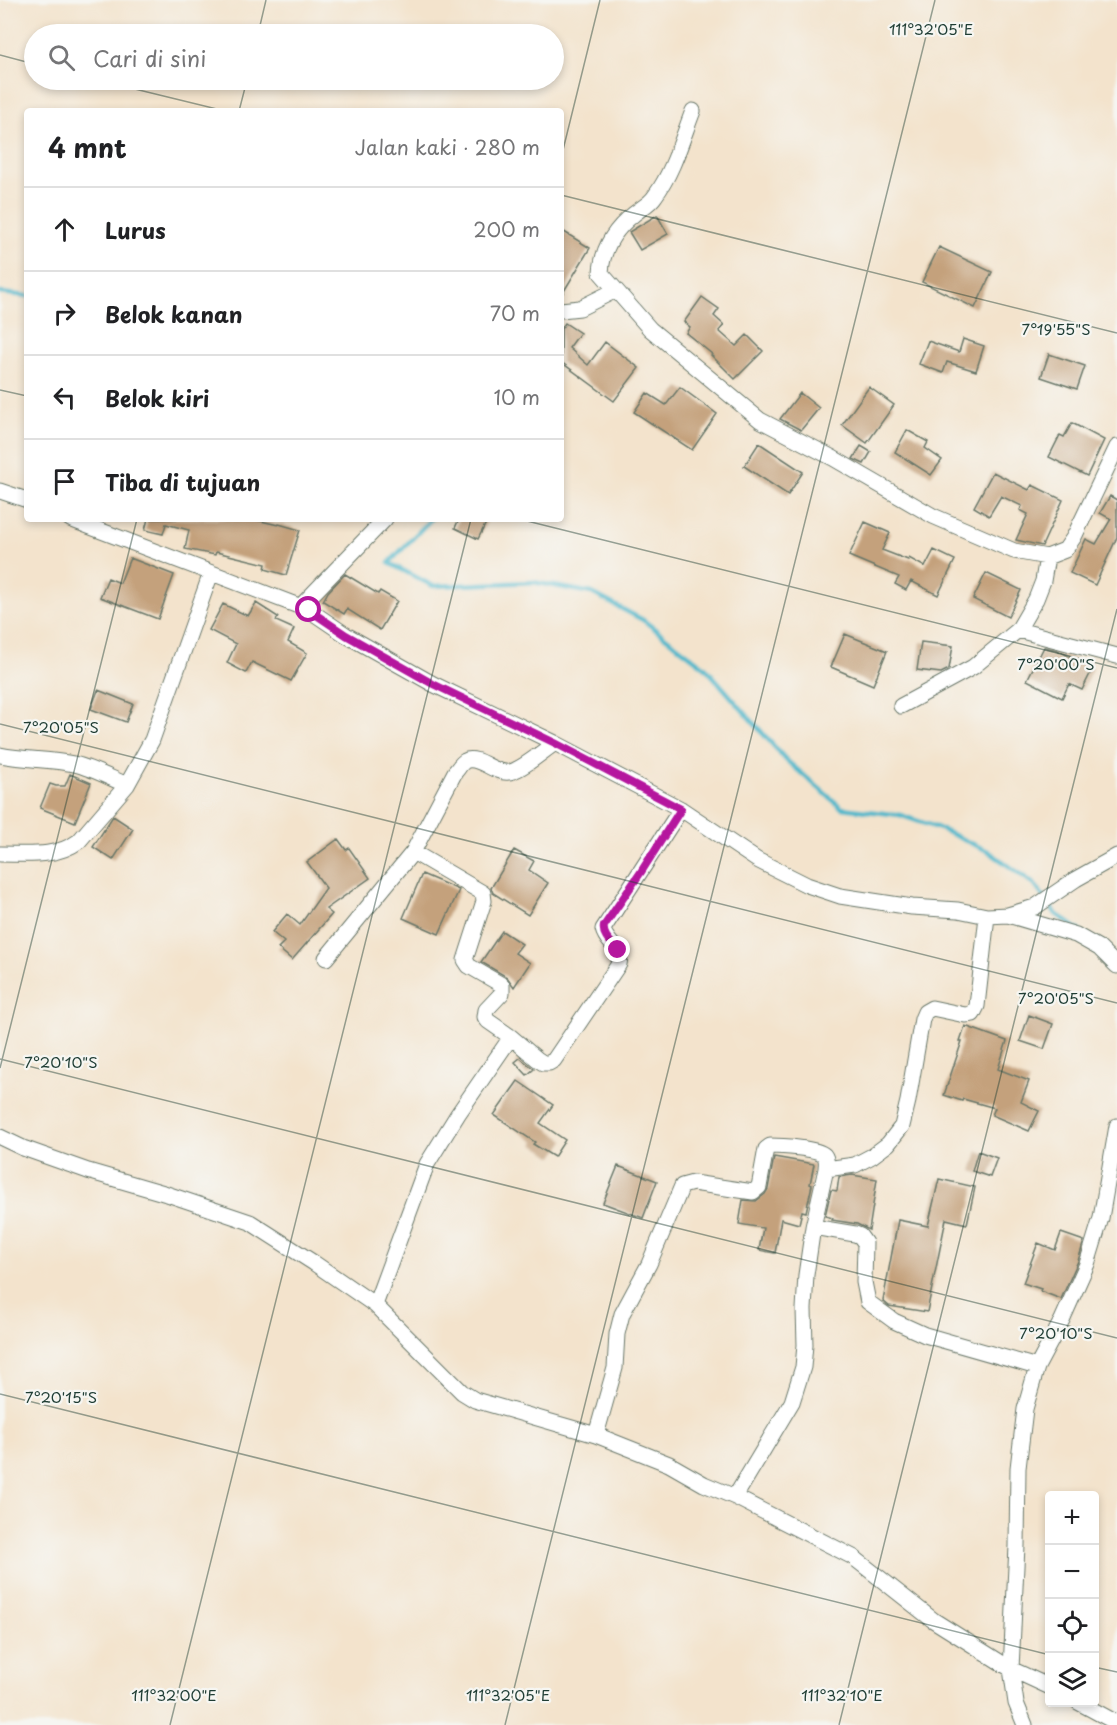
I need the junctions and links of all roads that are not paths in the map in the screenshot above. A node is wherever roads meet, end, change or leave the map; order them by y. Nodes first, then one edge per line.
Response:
1 (693, 111) dead end
2 (616, 290) junction
3 (564, 310) edge
4 (1117, 447) edge
5 (0, 491) edge
6 (24, 499) edge
7 (78, 522) edge
8 (382, 522) edge
9 (1047, 558) junction
10 (211, 573) junction
11 (301, 606) junction
12 (1018, 630) junction
13 (1117, 656) edge
14 (901, 706) dead end
15 (555, 743) junction
16 (0, 755) edge
17 (126, 785) junction
18 (681, 809) junction
19 (412, 852) junction
20 (0, 854) edge
21 (1117, 856) edge
22 (1008, 915) junction
23 (987, 916) junction
24 (326, 958) dead end
25 (1117, 966) edge
26 (511, 1037) junction
27 (1117, 1126) edge
28 (0, 1137) edge
29 (826, 1170) junction
30 (813, 1227) junction
31 (375, 1305) junction
32 (1037, 1367) junction
33 (596, 1435) junction
34 (735, 1497) junction
35 (1011, 1669) junction
36 (1045, 1685) edge
37 (1087, 1707) edge
38 (1117, 1723) edge
39 (1025, 1725) edge

1 - 2 street
2 - 3 street
2 - 9 street
4 - 9 street
5 - 6 street
7 - 10 street
8 - 11 street
9 - 12 street
10 - 11 street
10 - 17 street
11 - 15 street
12 - 13 street
12 - 14 street
15 - 18 street
15 - 19 street
16 - 17 street
17 - 20 street
18 - 23 street
18 - 26 street
19 - 24 street
19 - 26 street
21 - 22 street
22 - 23 street
22 - 25 street
23 - 29 street
26 - 31 street
27 - 32 street
28 - 31 street
29 - 30 street
29 - 33 street
30 - 32 street
30 - 34 street
31 - 33 street
32 - 35 street
33 - 34 street
34 - 35 street
35 - 36 street
35 - 39 street
37 - 38 street

